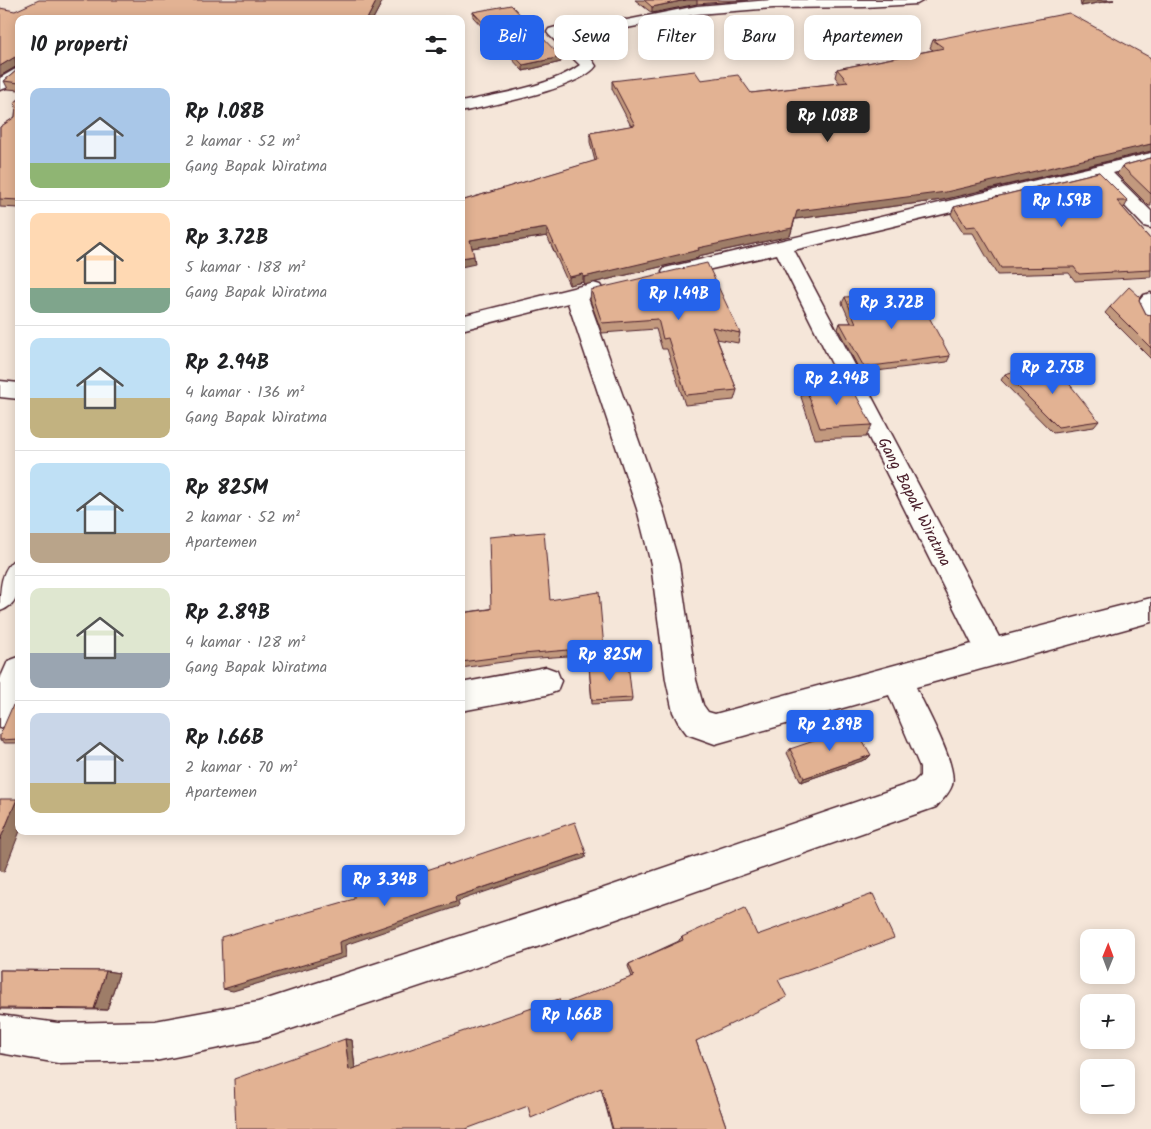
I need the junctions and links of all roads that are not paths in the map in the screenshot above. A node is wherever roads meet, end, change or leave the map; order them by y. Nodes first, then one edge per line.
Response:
1 (686, 0) edge
2 (917, 0) edge
3 (771, 2) edge
4 (862, 2) edge
5 (597, 8) dead end
6 (697, 10) junction
7 (604, 15) edge
8 (628, 24) edge
9 (584, 60) edge
10 (15, 75) edge
11 (0, 85) edge
12 (15, 87) edge
13 (465, 106) edge
14 (1151, 158) edge
15 (1100, 170) junction
16 (1151, 222) edge
17 (782, 246) junction
18 (657, 275) edge
19 (610, 286) edge
20 (576, 295) junction
21 (1151, 300) edge
22 (1151, 314) edge
23 (465, 322) edge
24 (0, 389) edge
25 (15, 391) edge
26 (15, 576) edge
27 (0, 600) edge
28 (1151, 610) edge
29 (991, 651) junction
30 (13, 676) edge
31 (896, 679) junction
32 (546, 681) dead end
33 (465, 696) edge
34 (0, 713) edge
35 (0, 1034) edge

1 - 6 street
2 - 4 street
3 - 4 street
3 - 6 street
5 - 7 street
6 - 8 street
9 - 13 street
10 - 11 street
11 - 12 street
14 - 15 street
15 - 16 street
15 - 17 street
17 - 18 street
17 - 29 street, Gang Bapak Wiratma
19 - 20 street
20 - 23 street
20 - 31 street
21 - 22 street
24 - 25 street
26 - 27 street
28 - 29 street
29 - 31 street
30 - 34 street
31 - 35 street
32 - 33 street

